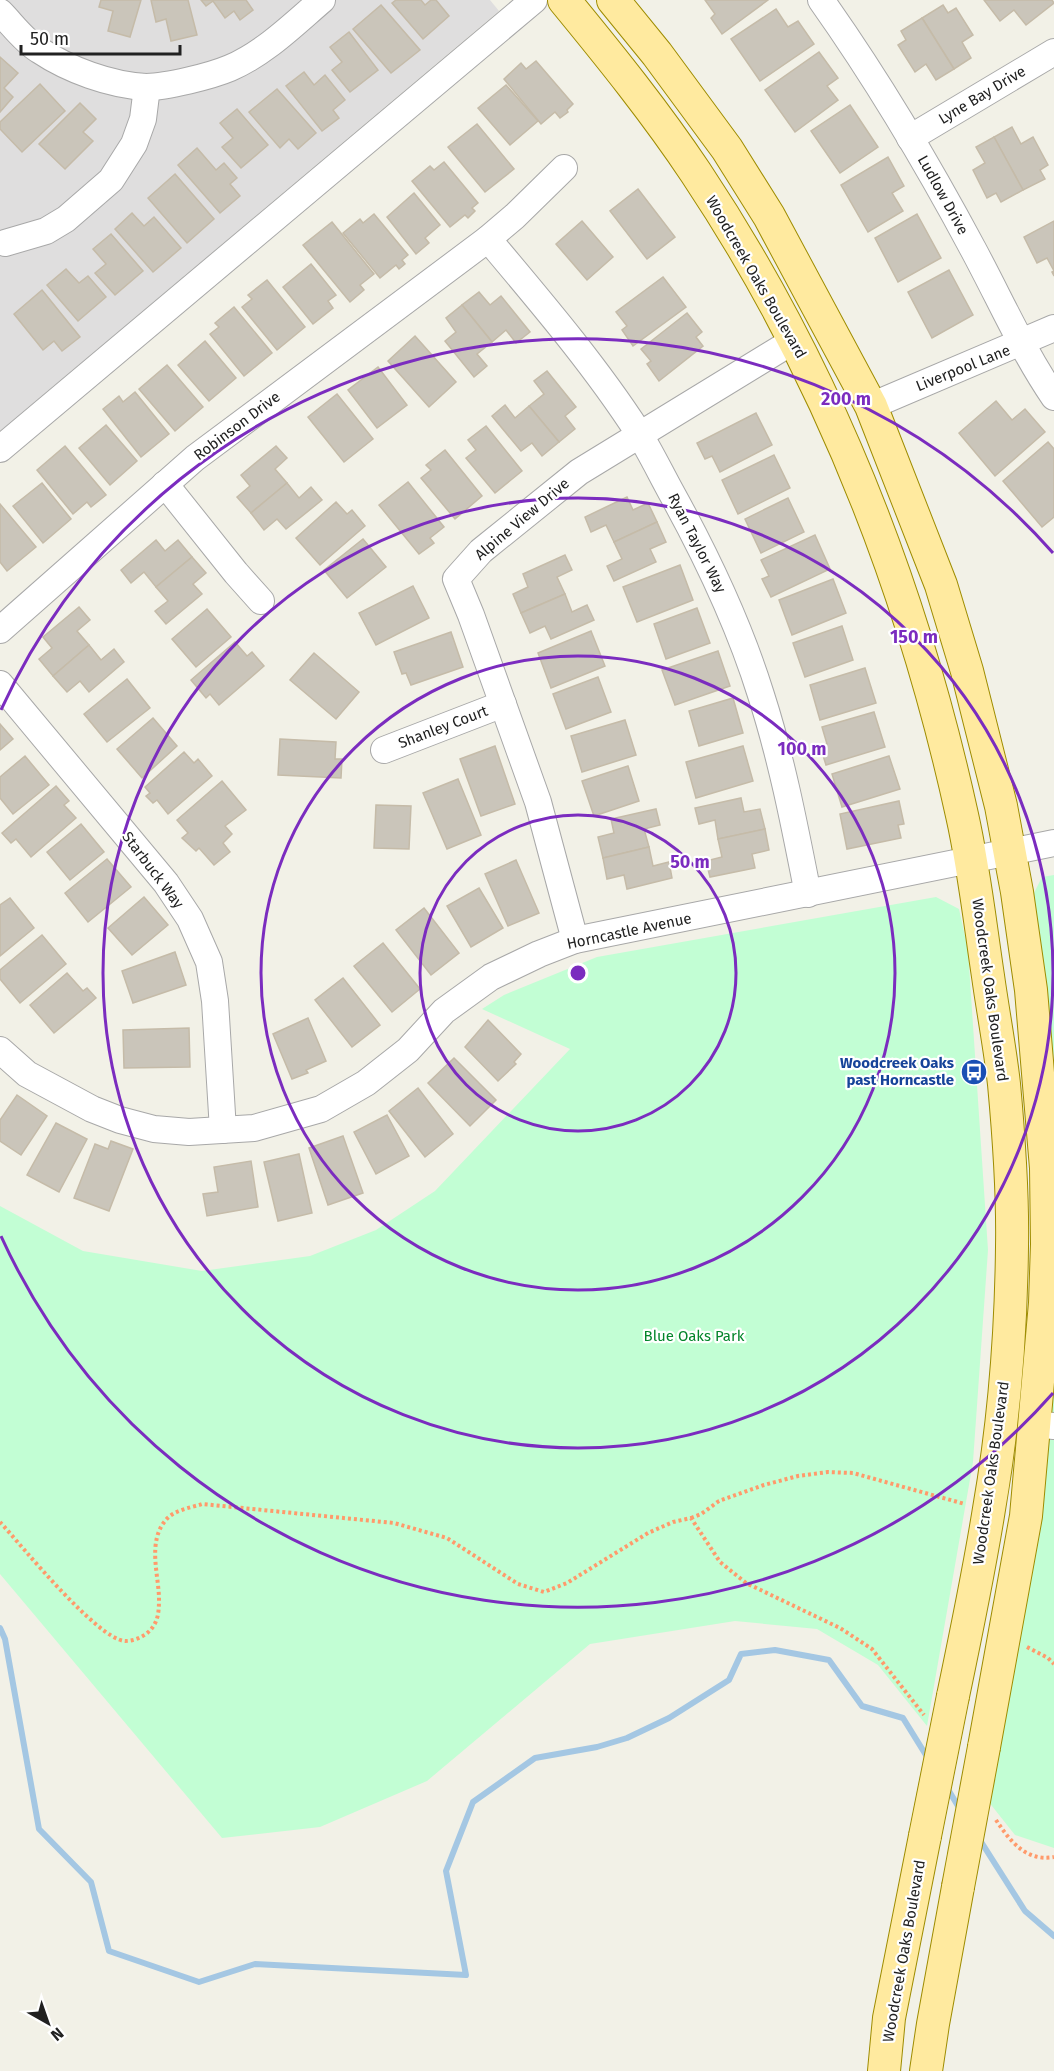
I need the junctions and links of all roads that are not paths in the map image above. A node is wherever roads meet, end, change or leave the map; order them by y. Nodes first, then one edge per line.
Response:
1 (322, 0) edge
2 (534, 0) edge
3 (564, 0) edge
4 (613, 0) edge
5 (820, 0) edge
6 (0, 12) edge
7 (1054, 52) edge
8 (147, 87) junction
9 (910, 138) junction
10 (564, 168) dead end
11 (488, 239) junction
12 (5, 243) dead end
13 (1054, 328) edge
14 (793, 341) junction
15 (1021, 344) junction
16 (1054, 397) edge
17 (871, 406) junction
18 (639, 434) junction
19 (0, 449) edge
20 (165, 484) junction
21 (261, 600) dead end
22 (0, 630) edge
23 (0, 684) edge
24 (503, 704) junction
25 (384, 750) dead end
26 (1054, 843) edge
27 (1009, 853) junction
28 (970, 861) junction
29 (808, 894) junction
30 (575, 940) junction
31 (0, 1050) edge
32 (223, 1130) junction
33 (1045, 1425) edge
34 (884, 2071) edge
35 (926, 2071) edge

1 - 8 street
2 - 19 street
3 - 14 main road, Woodcreek Oaks Boulevard
4 - 17 main road
5 - 9 street, Ludlow Drive
6 - 8 street
7 - 9 street, Lyne Bay Drive
8 - 12 street
9 - 15 street, Ludlow Drive
10 - 11 street, Robinson Drive
11 - 18 street, Ryan Taylor Way
11 - 20 street, Robinson Drive
13 - 15 street, Liverpool Lane
14 - 18 street, Alpine View Drive
14 - 28 main road, Woodcreek Oaks Boulevard
15 - 16 street, Ludlow Drive
15 - 17 street, Liverpool Lane
17 - 27 main road
18 - 24 street, Alpine View Drive
18 - 29 street, Ryan Taylor Way
20 - 21 street
20 - 22 street, Robinson Drive
23 - 32 street, Starbuck Way
24 - 25 street, Shanley Court
24 - 30 street, Alpine View Drive
26 - 27 street
27 - 28 street, Horncastle Avenue
27 - 33 main road
28 - 29 street, Horncastle Avenue
28 - 34 main road, Woodcreek Oaks Boulevard, bridge
29 - 30 street, Horncastle Avenue
30 - 32 street, Horncastle Avenue
31 - 32 street, Horncastle Avenue
33 - 35 main road, bridge

